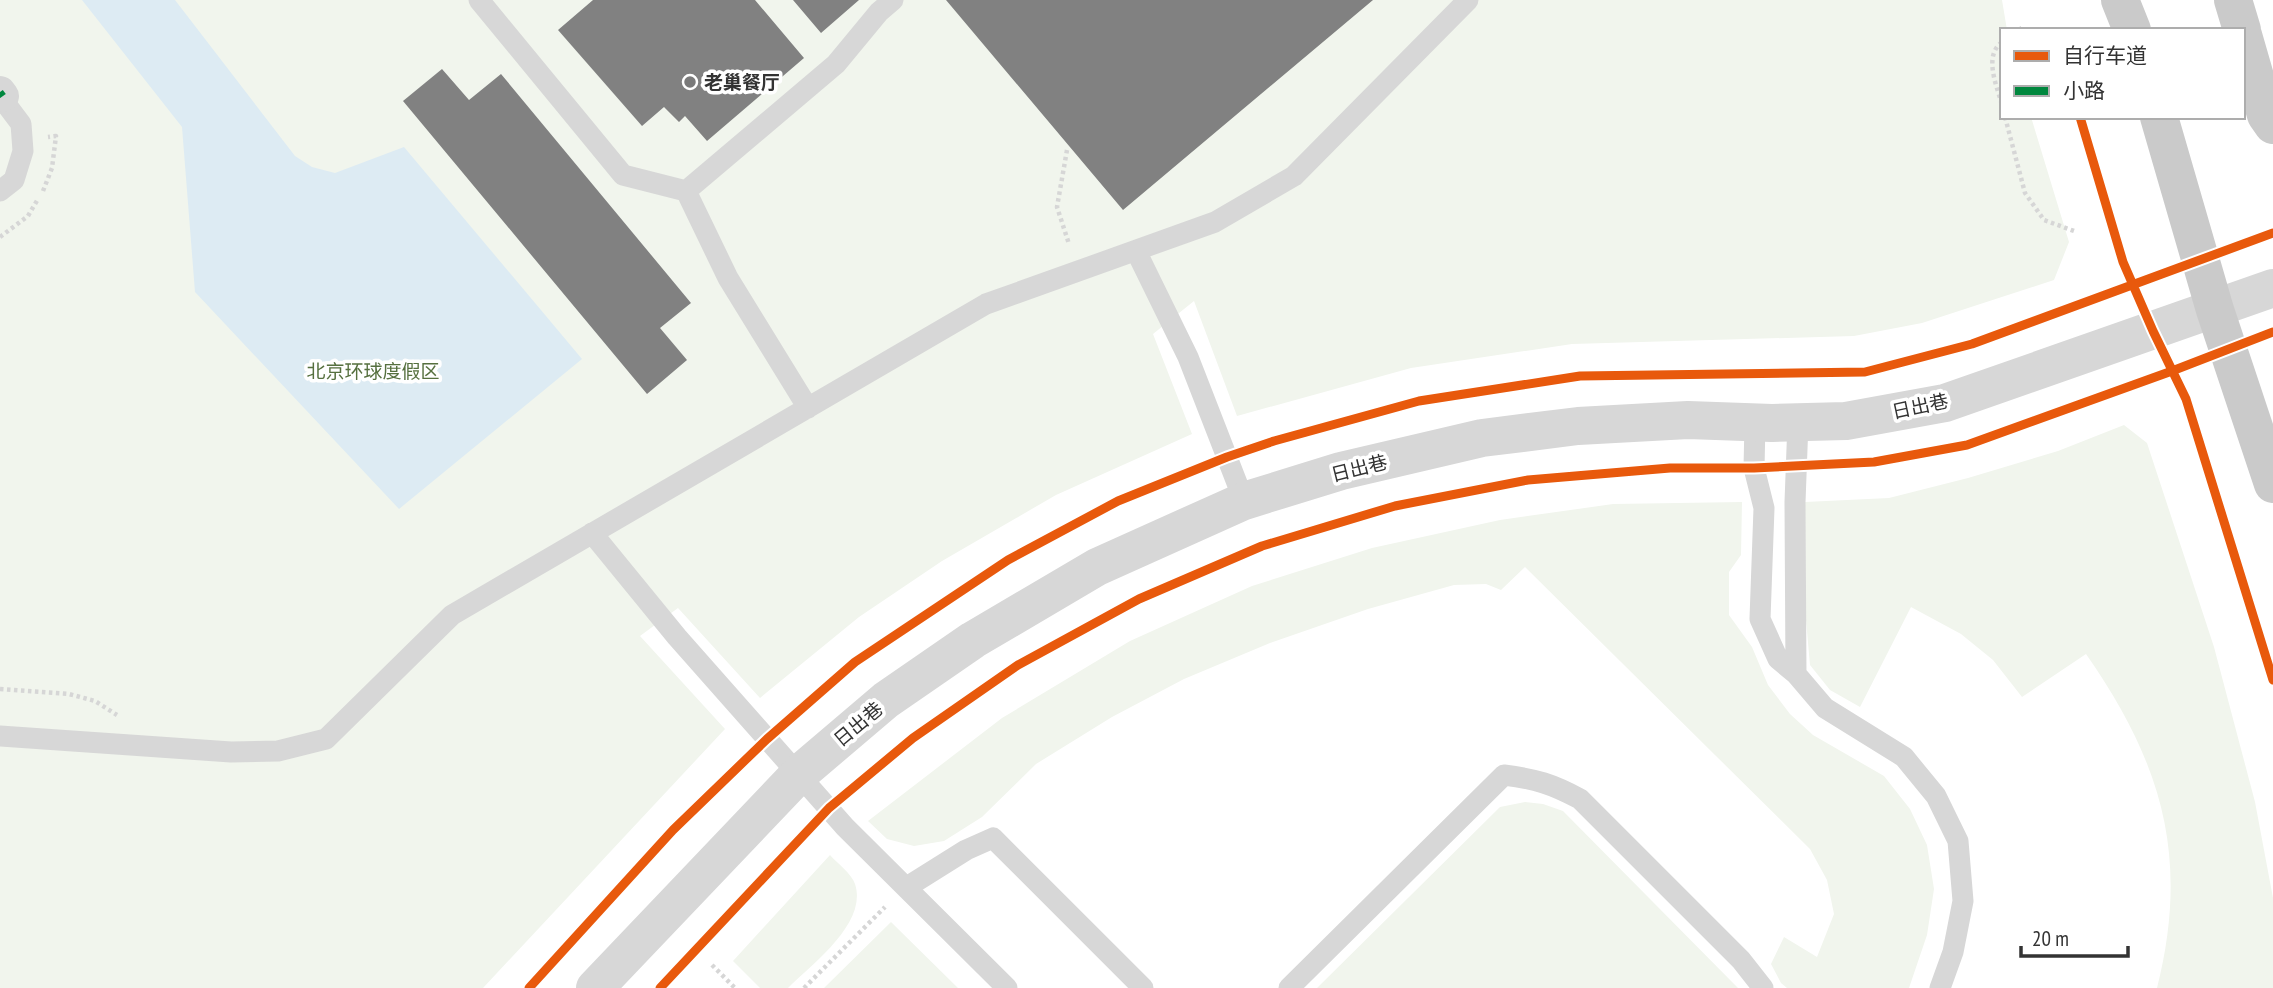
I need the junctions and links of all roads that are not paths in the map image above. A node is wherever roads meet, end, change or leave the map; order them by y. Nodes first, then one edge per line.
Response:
1 (479, 0) edge
2 (893, 0) edge
3 (1468, 0) edge
4 (2233, 0) edge
5 (2242, 28) edge
6 (2245, 39) edge
7 (4, 99) edge
8 (2160, 119) edge
9 (2273, 125) edge
10 (0, 191) edge
11 (686, 191) junction
12 (1136, 251) junction
13 (2273, 288) edge
14 (2215, 310) junction
15 (808, 408) junction
16 (1798, 422) junction
17 (1755, 423) junction
18 (2273, 484) edge
19 (1244, 501) junction
20 (592, 533) junction
21 (1796, 674) junction
22 (0, 736) edge
23 (799, 774) junction
24 (906, 887) junction
25 (595, 988) edge
26 (1007, 988) edge
27 (1143, 988) edge
28 (1289, 988) edge
29 (1763, 988) edge
30 (1940, 988) edge

1 - 11 lane
2 - 11 lane
3 - 12 lane
4 - 5 main road
6 - 9 main road
7 - 10 lane
8 - 14 main road
11 - 15 lane
12 - 15 lane
12 - 19 lane
13 - 14 street, 日出巷
14 - 16 street, 日出巷
14 - 18 main road
15 - 20 lane
16 - 17 street, 日出巷
16 - 21 lane
17 - 19 street, 日出巷
17 - 21 lane
19 - 23 street, 日出巷
20 - 22 lane
20 - 23 lane
21 - 30 lane
23 - 24 lane
23 - 25 street, 日出巷
24 - 26 lane
24 - 27 lane
28 - 29 lane

